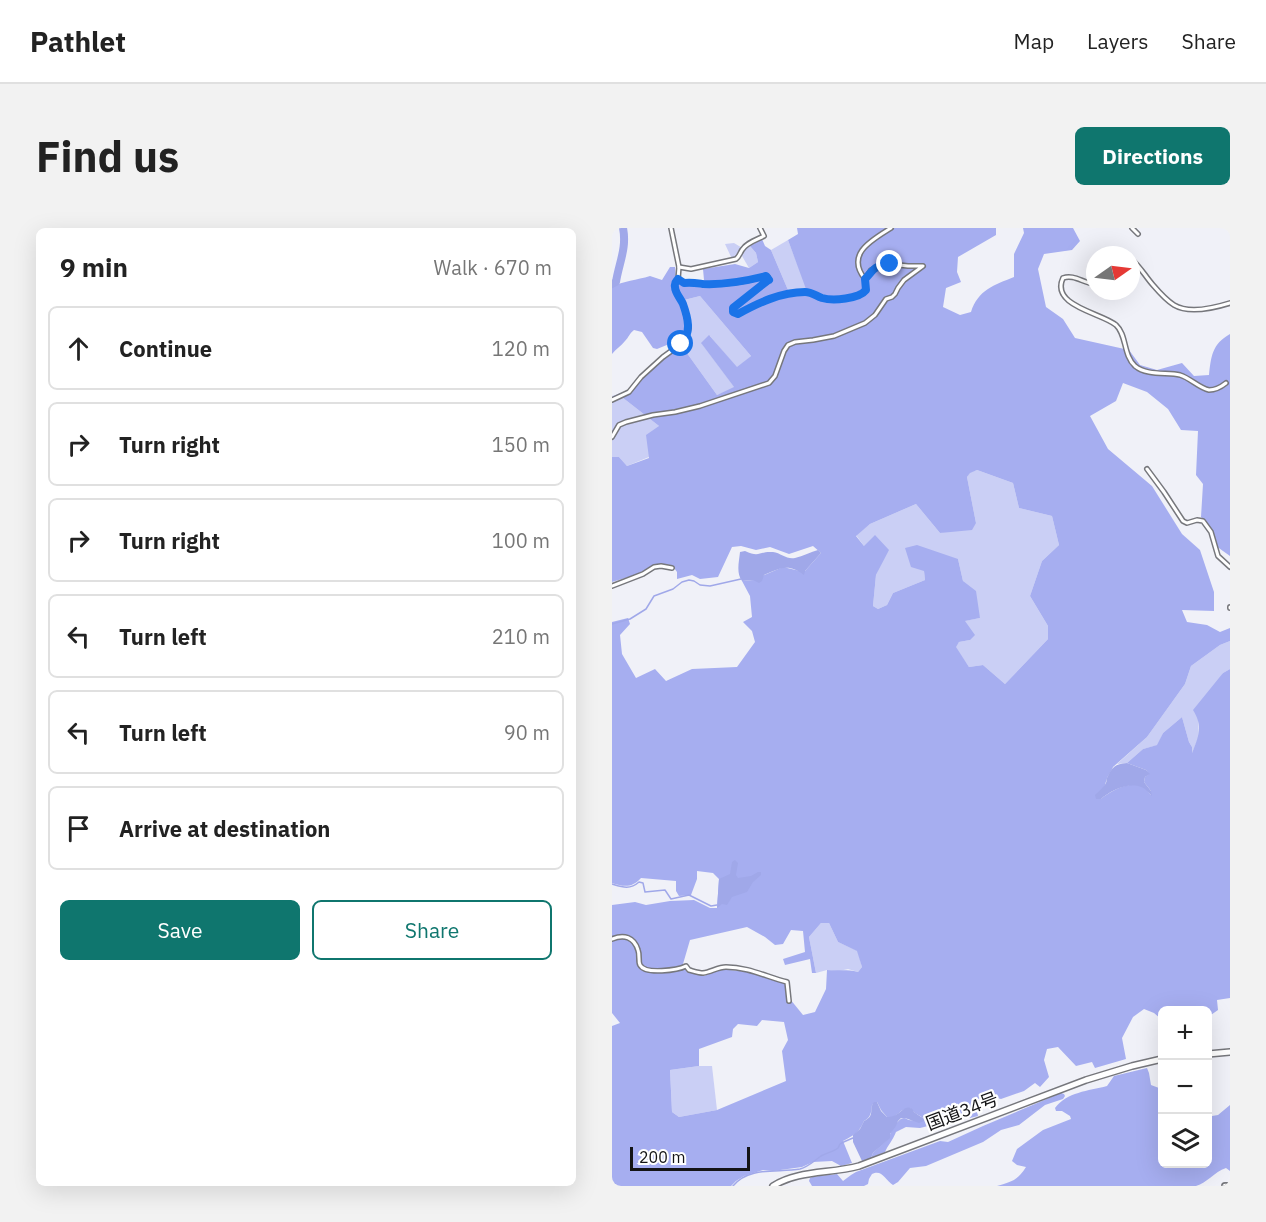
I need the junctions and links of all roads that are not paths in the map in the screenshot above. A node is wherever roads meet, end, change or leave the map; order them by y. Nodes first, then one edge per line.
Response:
1 (671, 228) edge
2 (760, 228) edge
3 (891, 228) edge
4 (1132, 228) edge
5 (1138, 234) dead end
6 (680, 267) junction
7 (1140, 268) edge
8 (678, 279) junction
9 (865, 279) junction
10 (1086, 283) edge
11 (1230, 303) edge
12 (1226, 383) dead end
13 (612, 400) edge
14 (612, 437) edge
15 (1147, 469) dead end
16 (1230, 567) edge
17 (672, 568) dead end
18 (612, 586) edge
19 (612, 939) edge
20 (789, 1001) dead end
21 (1230, 1053) edge
22 (1212, 1054) edge
23 (1158, 1060) edge
24 (773, 1186) edge

1 - 6 street
2 - 6 street
3 - 9 street
4 - 5 street
6 - 8 street
7 - 11 street
8 - 9 street
8 - 13 street
9 - 14 street
10 - 12 street
15 - 16 street
17 - 18 street
19 - 20 street
21 - 22 highway
23 - 24 highway, 国道34号

